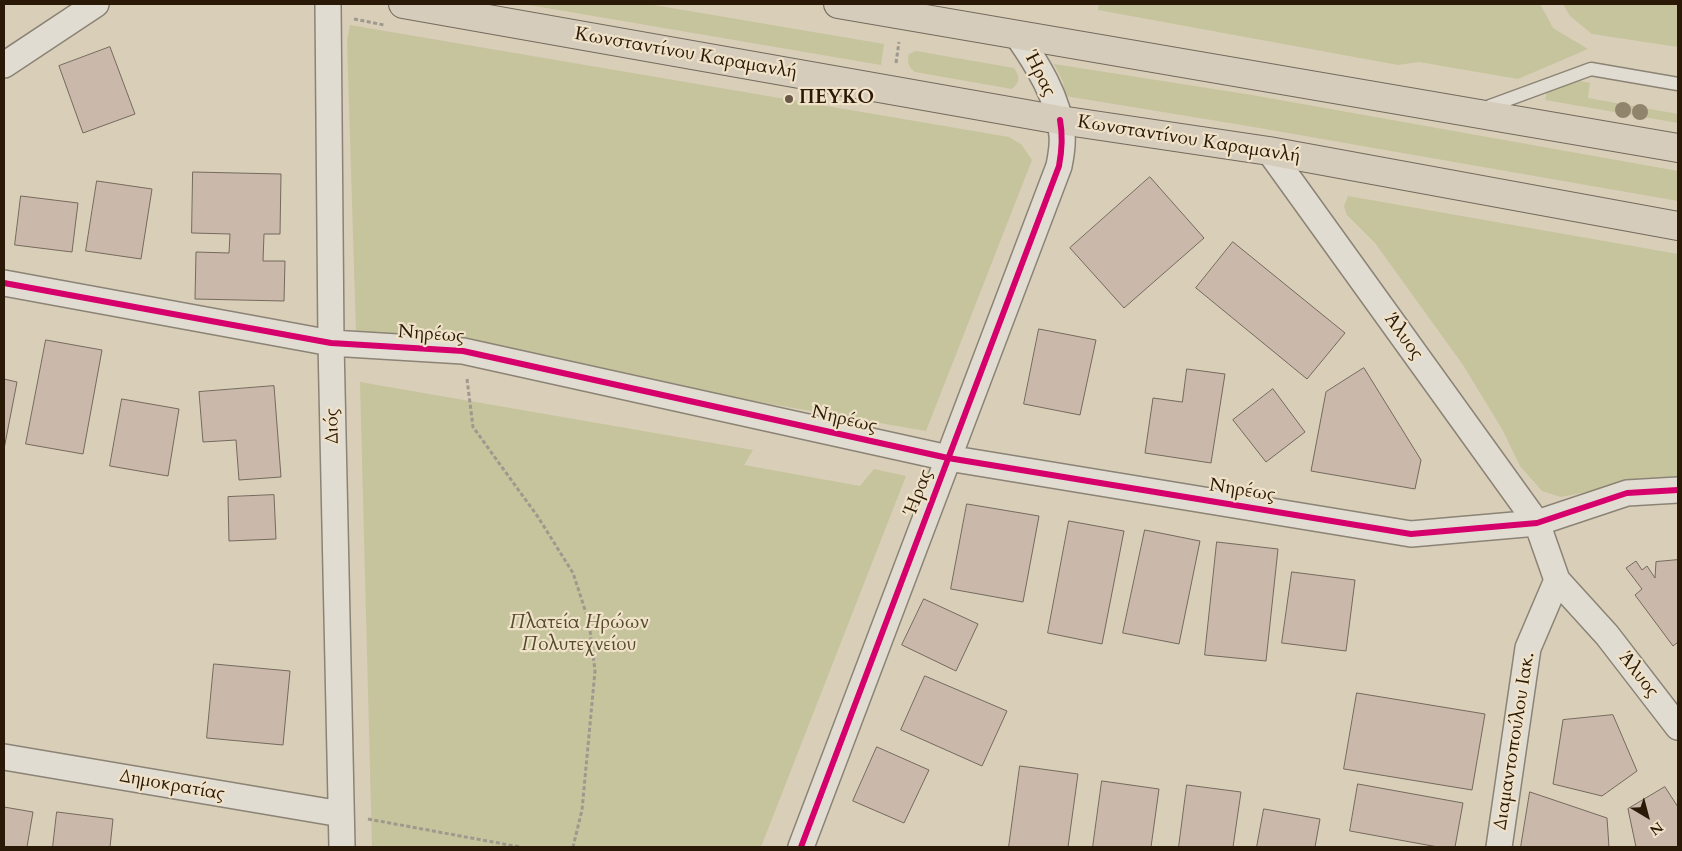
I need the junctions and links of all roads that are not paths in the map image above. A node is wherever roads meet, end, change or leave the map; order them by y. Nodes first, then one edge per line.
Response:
1 (96, 4) edge
2 (328, 4) edge
3 (403, 4) edge
4 (838, 4) edge
5 (1017, 35) junction
6 (4, 65) edge
7 (1678, 84) edge
8 (1473, 113) junction
9 (1060, 120) junction
10 (1678, 148) edge
11 (1269, 151) junction
12 (1678, 226) edge
13 (4, 283) edge
14 (331, 344) junction
15 (948, 458) junction
16 (1678, 490) edge
17 (1537, 523) junction
18 (1557, 580) junction
19 (1678, 727) edge
20 (4, 758) edge
21 (341, 814) junction
22 (342, 847) edge
23 (801, 847) edge
24 (1499, 847) edge

1 - 6 street
2 - 14 street, Διός
3 - 9 highway, Κωνσταντίνου Καραμανλή
4 - 5 highway
5 - 8 highway
5 - 9 street, Ήρας
7 - 8 lane
8 - 10 highway
9 - 11 highway, Κωνσταντίνου Καραμανλή
9 - 15 street, Ήρας
11 - 12 highway, Κωνσταντίνου Καραμανλή
11 - 17 street, Άλυος
13 - 14 street, Νηρέως
14 - 15 street, Νηρέως
14 - 21 street, Διός
15 - 17 street, Νηρέως
15 - 23 street, Ήρας
16 - 17 street, Νηρέως
17 - 18 street
18 - 19 street, Άλυος
18 - 24 street, Διαμαντοπούλου Ιακ.
20 - 21 street, Δημοκρατίας
21 - 22 street, Διός

